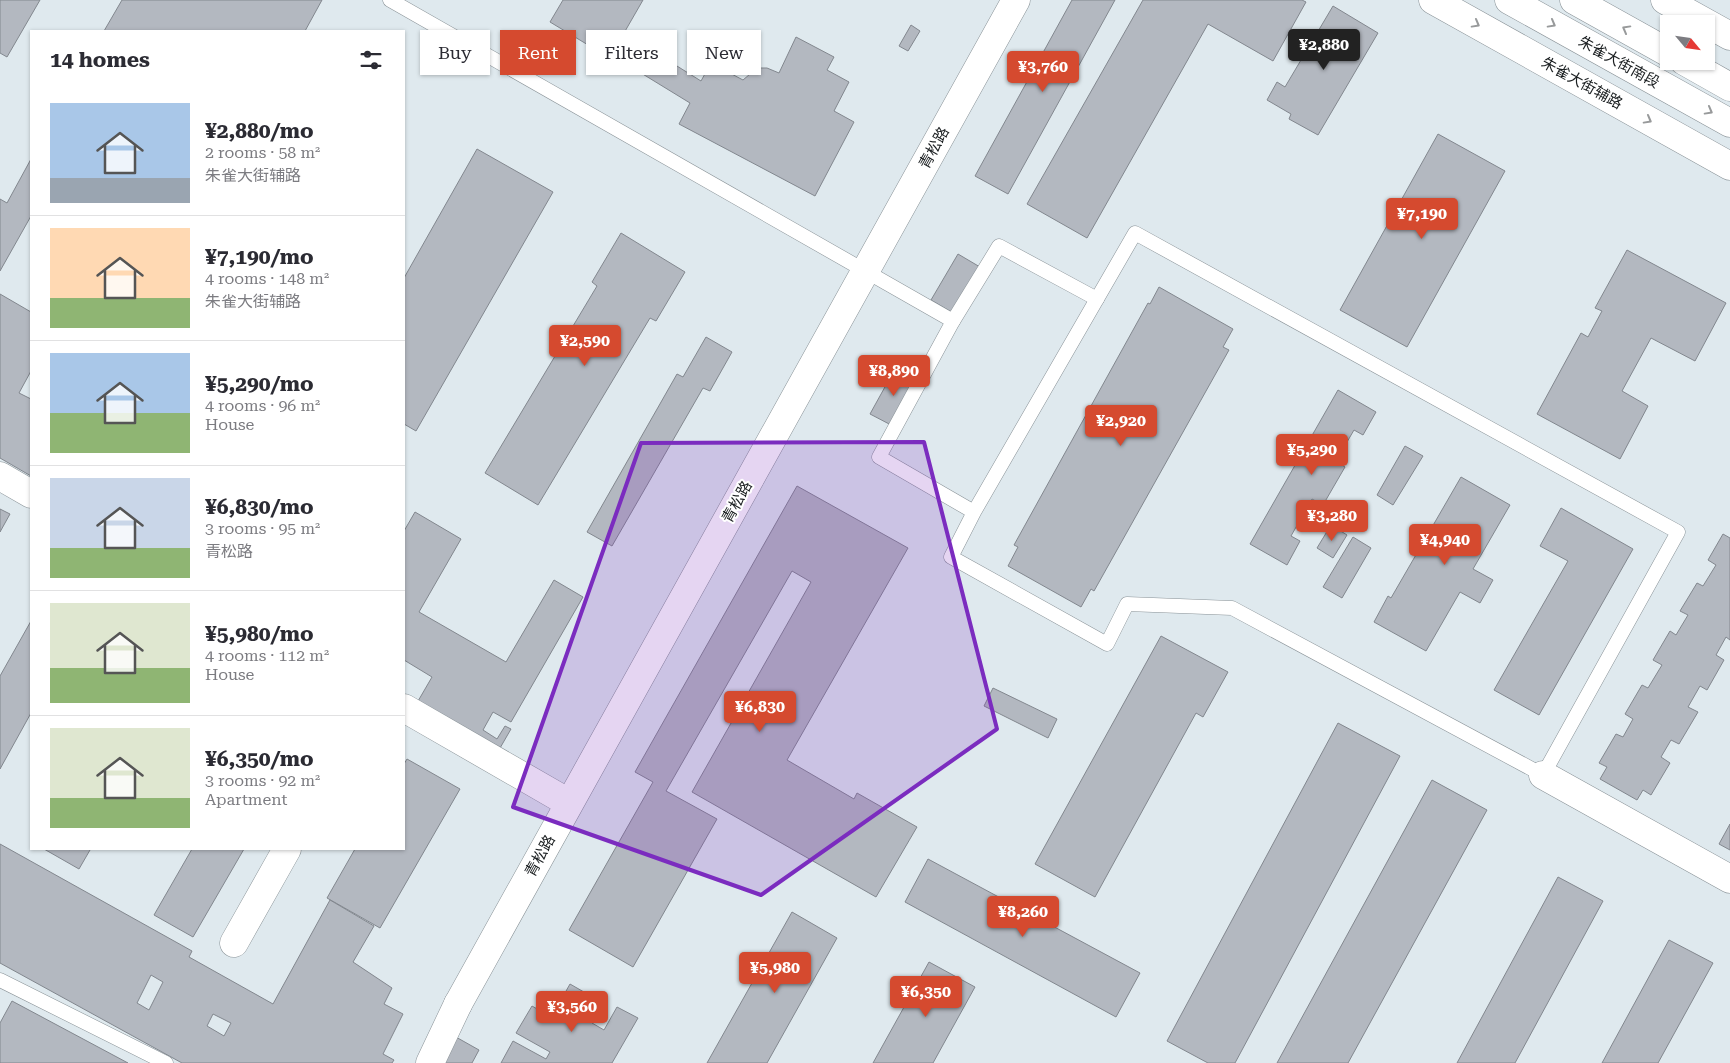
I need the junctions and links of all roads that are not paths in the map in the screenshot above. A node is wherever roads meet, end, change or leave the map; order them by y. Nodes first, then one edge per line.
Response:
1 (390, 0) edge
2 (1016, 0) edge
3 (1433, 0) edge
4 (1509, 0) edge
5 (1574, 0) edge
6 (1665, 0) edge
7 (1730, 36) edge
8 (1660, 47) edge
9 (1700, 70) edge
10 (1730, 87) edge
11 (1730, 123) edge
12 (1730, 166) edge
13 (865, 271) junction
14 (1097, 299) junction
15 (953, 321) junction
16 (0, 476) edge
17 (30, 493) edge
18 (974, 512) junction
19 (405, 709) edge
20 (1543, 775) junction
21 (569, 803) junction
22 (286, 850) edge
23 (1730, 878) edge
24 (234, 943) dead end
25 (0, 980) edge
26 (166, 1063) edge
27 (430, 1063) edge

1 - 13 lane
2 - 13 street, 青松路
3 -> 12 street, 朱雀大街辅路
4 -> 11 street, 朱雀大街南段
8 -> 5 street
6 - 7 street
9 - 10 street
13 - 15 lane
13 - 21 street, 青松路
14 - 15 lane
14 - 18 lane
14 - 20 lane
15 - 18 lane
16 - 17 street
18 - 20 lane
19 - 21 street
20 - 23 street
21 - 27 street, 青松路
22 - 24 street
25 - 26 lane

